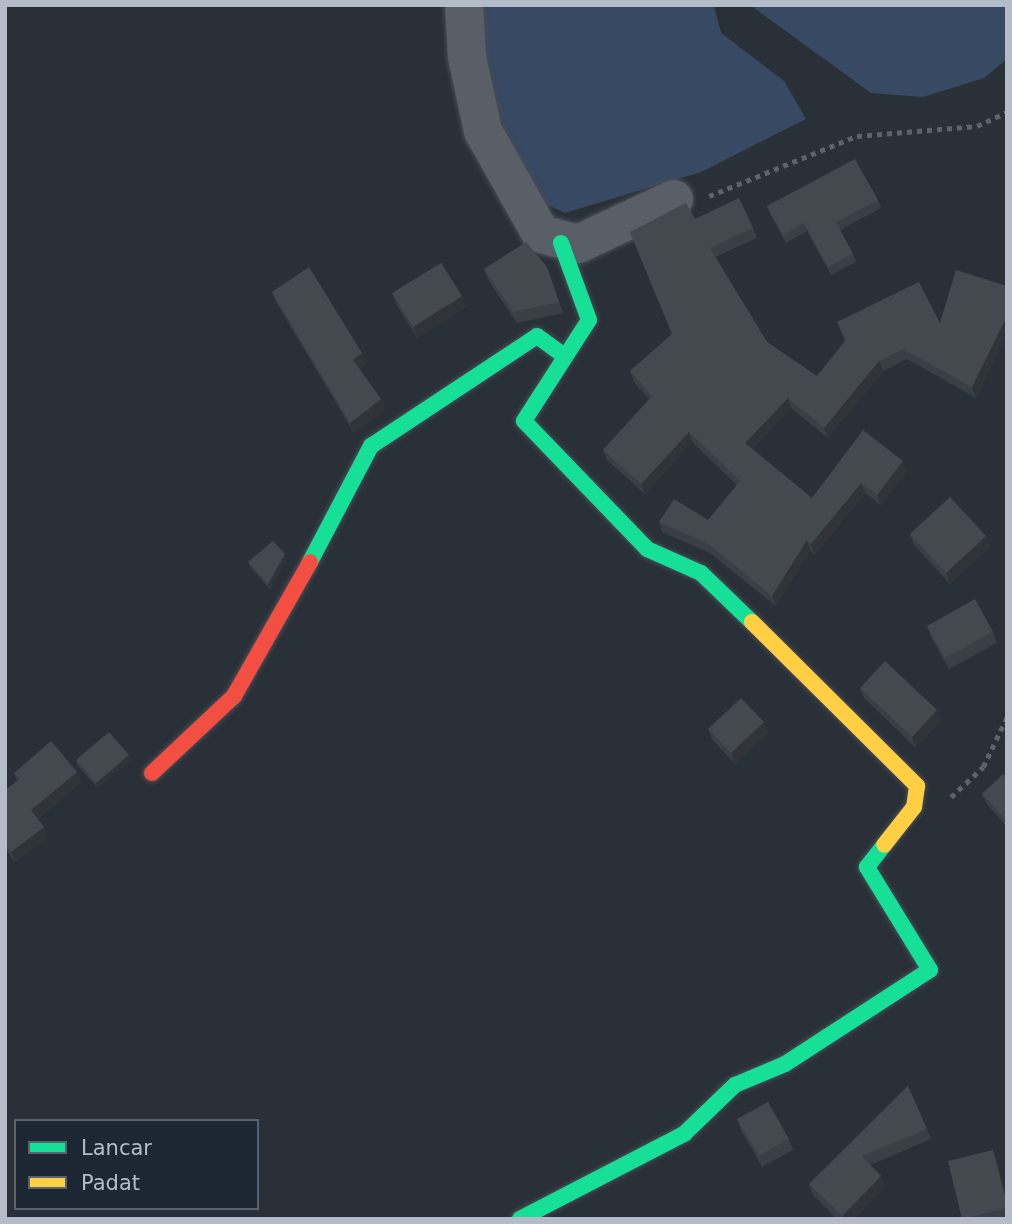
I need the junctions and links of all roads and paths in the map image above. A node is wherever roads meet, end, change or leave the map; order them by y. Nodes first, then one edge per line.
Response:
1 (464, 5) edge
2 (1007, 112) edge
3 (674, 199) joint
4 (561, 243) junction
5 (565, 356) junction
6 (1007, 717) edge
7 (152, 773) dead end
8 (914, 807) junction
9 (520, 1219) edge

1 - 4 street
2 - 3 path
3 - 4 street
4 - 5 street
5 - 7 street
5 - 8 street
6 - 8 path
8 - 9 street

